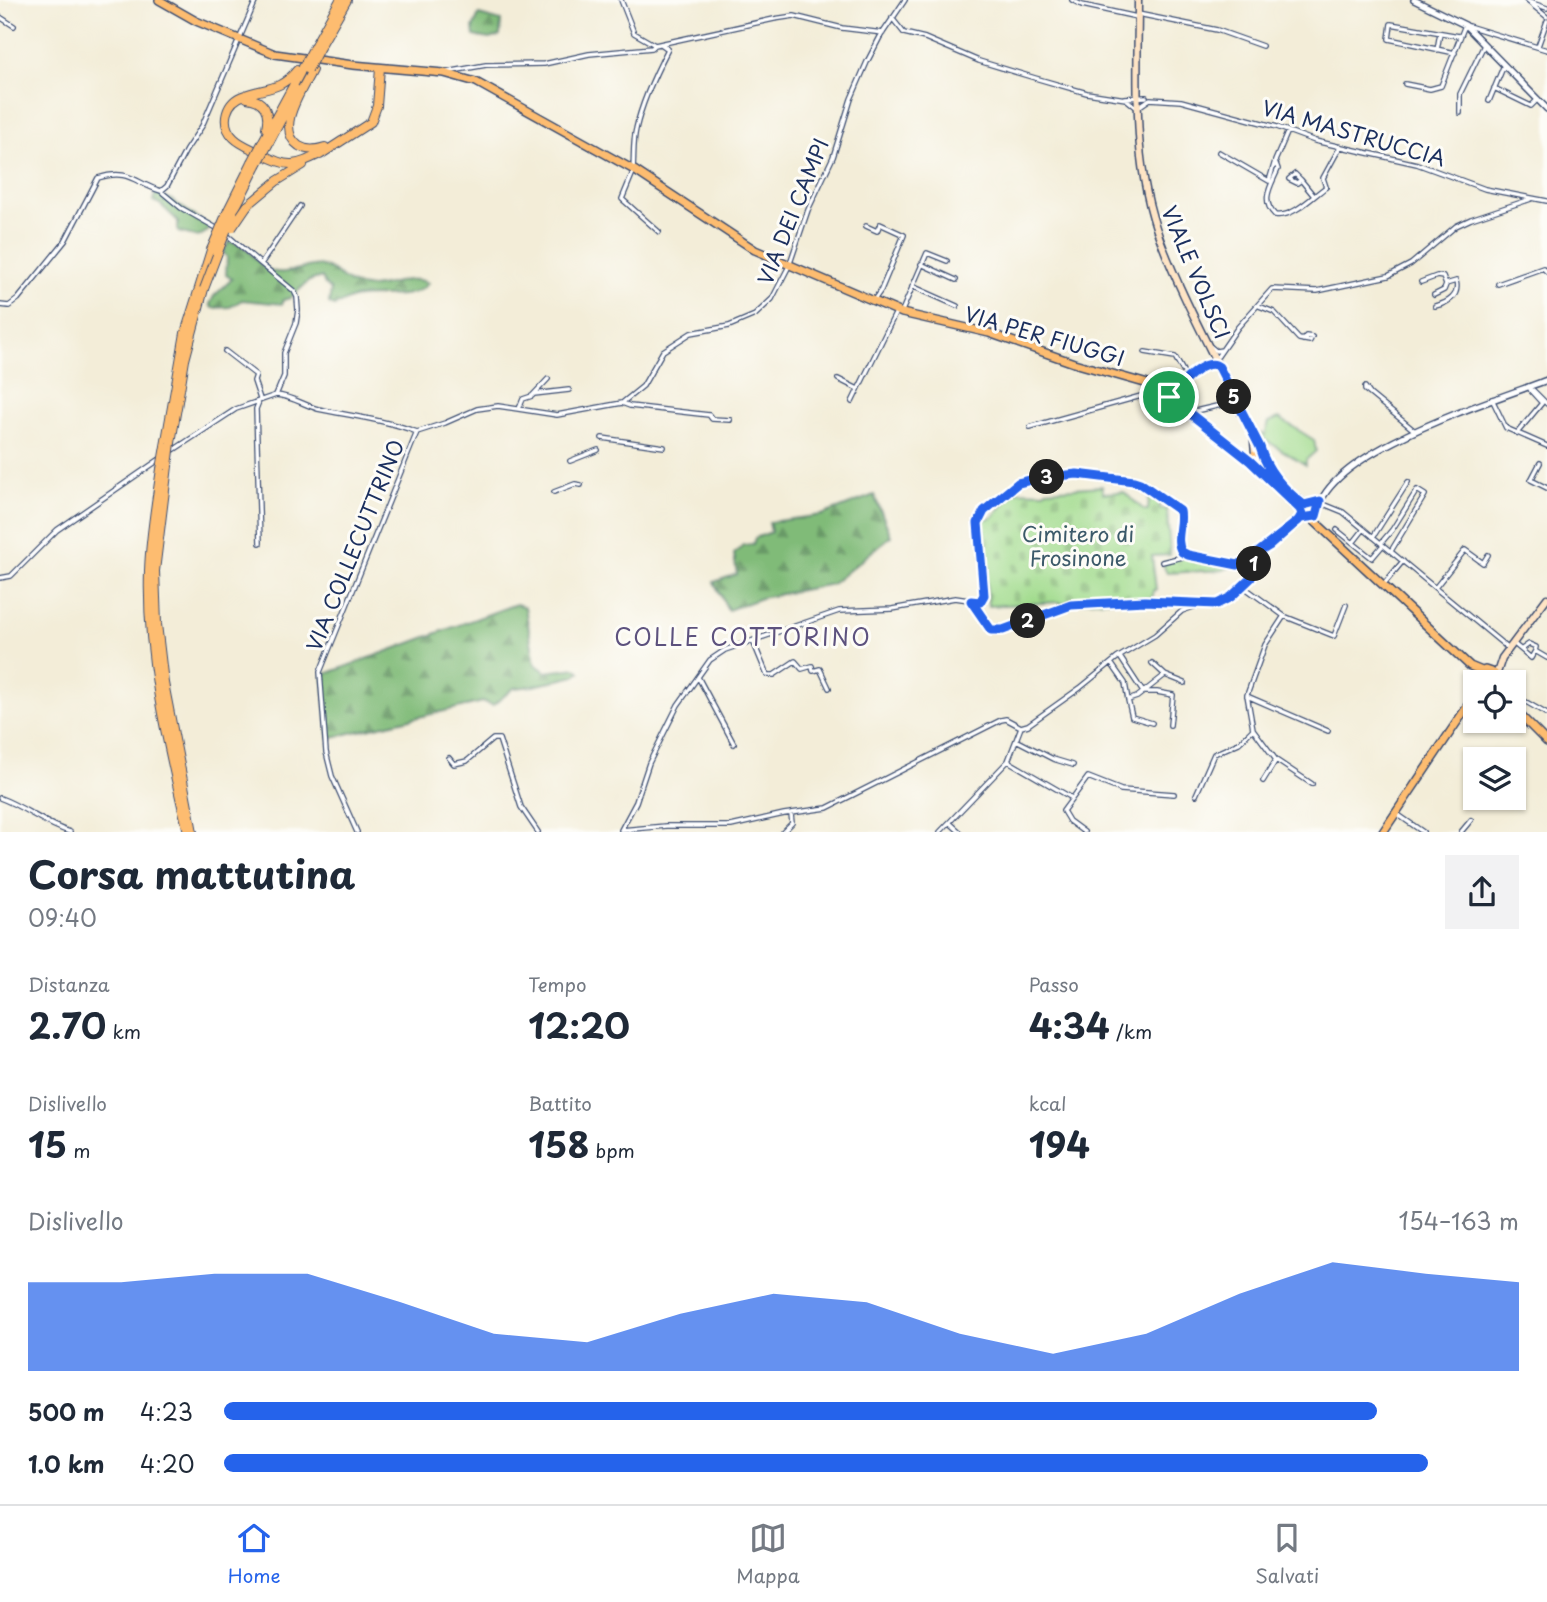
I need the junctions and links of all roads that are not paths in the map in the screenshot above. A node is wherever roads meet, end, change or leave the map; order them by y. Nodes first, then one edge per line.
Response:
1 (159, 0) edge
2 (256, 0) edge
3 (340, 0) edge
4 (347, 0) edge
5 (621, 0) edge
6 (905, 0) edge
7 (1072, 0) edge
8 (1138, 0) edge
9 (1525, 0) edge
10 (1417, 1) edge
11 (1547, 8) edge
12 (1138, 16) junction
13 (0, 17) edge
14 (892, 19) junction
15 (1547, 19) edge
16 (1465, 25) junction
17 (15, 26) dead end
18 (883, 33) junction
19 (1440, 33) junction
20 (1460, 36) junction
21 (238, 39) junction
22 (1484, 44) junction
23 (658, 45) junction
24 (1262, 46) dead end
25 (1538, 46) junction
26 (1437, 50) junction
27 (1547, 50) edge
28 (315, 51) junction
29 (1455, 53) junction
30 (1504, 65) junction
31 (380, 68) junction
32 (305, 70) junction
33 (444, 73) junction
34 (1137, 84) junction
35 (1405, 84) dead end
36 (1494, 88) junction
37 (240, 97) junction
38 (1131, 98) junction
39 (1148, 99) junction
40 (1538, 99) junction
41 (1489, 101) dead end
42 (1137, 108) junction
43 (1547, 109) edge
44 (1460, 113) dead end
45 (1288, 131) junction
46 (353, 134) junction
47 (266, 142) junction
48 (1340, 147) junction
49 (1219, 152) dead end
50 (322, 153) junction
51 (1275, 162) junction
52 (634, 169) junction
53 (1301, 180) dead end
54 (163, 193) dead end
55 (1314, 196) junction
56 (1533, 199) junction
57 (1547, 201) edge
58 (300, 206) dead end
59 (866, 226) dead end
60 (659, 232) dead end
61 (214, 252) junction
62 (947, 261) dead end
63 (261, 264) junction
64 (921, 264) junction
65 (789, 266) junction
66 (1547, 272) edge
67 (956, 280) dead end
68 (1422, 282) dead end
69 (1446, 284) junction
70 (1499, 284) dead end
71 (912, 286) junction
72 (1434, 295) dead end
73 (873, 302) junction
74 (0, 305) edge
75 (1258, 305) junction
76 (957, 306) dead end
77 (1435, 306) dead end
78 (899, 312) junction
79 (1303, 340) dead end
80 (1209, 344) junction
81 (1224, 349) junction
82 (225, 351) dead end
83 (1145, 352) dead end
84 (183, 359) junction
85 (1211, 360) junction
86 (1219, 367) junction
87 (1187, 378) junction
88 (548, 379) dead end
89 (838, 379) dead end
90 (1547, 380) edge
91 (1529, 386) junction
92 (858, 389) junction
93 (569, 390) dead end
94 (1160, 391) junction
95 (534, 394) junction
96 (1370, 394) dead end
97 (276, 395) junction
98 (1169, 397) junction
99 (260, 399) junction
100 (1492, 399) junction
101 (852, 401) dead end
102 (1236, 401) junction
103 (622, 403) junction
104 (1547, 404) edge
105 (519, 409) junction
106 (1189, 413) junction
107 (730, 420) dead end
108 (1030, 427) dead end
109 (1415, 431) junction
110 (417, 432) junction
111 (1517, 433) junction
112 (603, 438) dead end
113 (1547, 446) edge
114 (664, 447) dead end
115 (598, 450) dead end
116 (1257, 459) junction
117 (570, 461) dead end
118 (1540, 463) dead end
119 (165, 468) junction
120 (1408, 481) dead end
121 (581, 485) dead end
122 (1547, 488) edge
123 (554, 492) dead end
124 (1301, 506) junction
125 (1317, 509) junction
126 (1298, 521) junction
127 (1364, 529) junction
128 (1337, 530) dead end
129 (1373, 537) junction
130 (260, 543) dead end
131 (1353, 543) junction
132 (1382, 544) junction
133 (1391, 551) junction
134 (1256, 554) junction
135 (1188, 555) junction
136 (1488, 555) dead end
137 (1402, 561) junction
138 (1162, 562) dead end
139 (0, 578) edge
140 (1243, 586) junction
141 (1383, 586) junction
142 (1435, 588) junction
143 (1547, 598) edge
144 (971, 601) junction
145 (980, 602) junction
146 (1199, 605) junction
147 (1346, 605) dead end
148 (977, 609) junction
149 (1284, 616) junction
150 (753, 641) junction
151 (1511, 646) junction
152 (1522, 649) junction
153 (1535, 651) junction
154 (1120, 657) junction
155 (1502, 658) junction
156 (1547, 658) edge
157 (1110, 663) junction
158 (1152, 663) dead end
159 (1470, 666) junction
160 (1471, 670) edge
161 (1484, 670) joint
162 (1499, 670) edge
163 (1165, 675) junction
164 (698, 677) junction
165 (1185, 683) dead end
166 (829, 688) dead end
167 (1143, 692) junction
168 (1247, 695) junction
169 (1128, 701) junction
170 (1526, 702) edge
171 (1463, 713) edge
172 (1547, 714) edge
173 (1526, 721) edge
174 (1152, 723) dead end
175 (1170, 725) dead end
176 (1021, 727) junction
177 (1253, 729) junction
178 (1328, 731) dead end
179 (1016, 740) junction
180 (1547, 742) edge
181 (734, 744) dead end
182 (449, 758) dead end
183 (1276, 760) junction
184 (1008, 761) junction
185 (1073, 765) dead end
186 (1263, 781) dead end
187 (1312, 784) dead end
188 (1174, 794) dead end
189 (1196, 795) dead end
190 (0, 798) edge
191 (1072, 799) junction
192 (1401, 804) junction
193 (791, 813) junction
194 (1395, 813) junction
195 (1405, 820) junction
196 (1471, 820) dead end
197 (1390, 822) junction
198 (950, 823) junction
199 (67, 831) edge
200 (620, 831) edge
201 (187, 832) edge
202 (193, 832) edge
203 (357, 832) edge
204 (538, 832) edge
205 (783, 832) edge
206 (940, 832) edge
207 (960, 832) edge
208 (1084, 832) edge
209 (1383, 832) edge
210 (1423, 832) edge
211 (1461, 832) edge

1 - 21 main road, VIA PER FIUGGI
2 - 21 street
3 - 28 highway
4 - 28 highway
5 - 23 street
6 - 14 street, VIA DEI CAMPI
7 - 12 street
8 - 12 main road, VIALE VOLSCI
9 - 11 street
9 - 15 street
10 - 16 street
12 - 24 street
12 - 34 main road, VIALE VOLSCI
13 - 17 street
14 - 18 street, VIA DEI CAMPI
14 - 38 street
15 - 25 street
16 - 20 street
16 - 22 street
16 - 25 street
18 - 23 street
18 - 65 street, VIA DEI CAMPI
19 - 20 street
19 - 26 street
19 - 26 street
20 - 29 street
21 - 31 main road, VIA PER FIUGGI
21 - 74 street
22 - 30 street
22 - 44 street
23 - 33 street
23 - 52 street
25 - 27 street
26 - 29 street
28 - 32 highway, bridge
29 - 35 street
30 - 36 street
30 - 40 street
31 - 33 main road, VIA PER FIUGGI
31 - 46 highway
32 - 37 highway
32 - 46 highway
32 - 47 highway
33 - 52 main road, VIA PER FIUGGI
34 - 38 main road, VIALE VOLSCI
34 - 39 street
36 - 40 street
36 - 41 street
37 - 47 highway
37 - 50 highway
38 - 39 street, VIA MASTRUCCIA
38 - 42 main road, VIALE VOLSCI
39 - 42 street
39 - 45 street, VIA MASTRUCCIA
40 - 43 street
42 - 80 main road, VIALE VOLSCI
45 - 48 street, VIA MASTRUCCIA
45 - 51 street
46 - 50 highway
47 - 61 highway, bridge
48 - 55 street
48 - 56 street, VIA MASTRUCCIA
49 - 51 street
50 - 61 highway, bridge
51 - 55 street
52 - 60 street
52 - 65 main road, VIA PER FIUGGI
53 - 55 street
54 - 63 street
56 - 57 street, VIA MASTRUCCIA
56 - 75 street
58 - 63 street
59 - 73 street
61 - 84 highway, bridge
61 - 84 highway
62 - 64 street
63 - 97 street
64 - 67 street
64 - 71 street
65 - 73 main road, VIA PER FIUGGI
65 - 103 street, VIA DEI CAMPI
66 - 70 street
68 - 69 street
69 - 72 street
69 - 77 street
71 - 76 street
71 - 78 street
73 - 78 main road, VIA PER FIUGGI
75 - 79 street
75 - 81 street
78 - 92 street
78 - 94 main road, VIA PER FIUGGI
80 - 81 street
80 - 85 main road, VIALE VOLSCI
81 - 85 street
81 - 86 street
82 - 99 street
83 - 87 street
84 - 119 highway, bridge
85 - 86 main road, VIALE VOLSCI
85 - 87 street
86 - 102 main road, VIALE VOLSCI
87 - 98 street
88 - 95 street
89 - 92 street
90 - 91 street
91 - 100 street
91 - 104 street
91 - 111 street
92 - 101 street
93 - 95 street
94 - 98 main road, VIA PER FIUGGI
94 - 108 street
95 - 105 street
96 - 109 street
97 - 99 street
97 - 110 street
98 - 106 main road, VIA PER FIUGGI
99 - 130 street
99 - 139 street
100 - 109 street
100 - 111 street
102 - 106 street
102 - 116 main road, VIALE VOLSCI
103 - 105 street
103 - 107 street
105 - 110 street
106 - 116 main road, VIA PER FIUGGI
109 - 125 street
110 - 203 street, VIA COLLECUTTRINO
111 - 113 street
112 - 114 street
115 - 117 street
116 - 124 main road, VIALE VOLSCI
118 - 122 street
119 - 201 highway
119 - 202 highway
120 - 129 street
121 - 123 street
124 - 125 main road, VIALE VOLSCI
124 - 125 street
124 - 126 street
125 - 126 street
125 - 127 street
125 - 141 main road
126 - 134 street
127 - 129 street
127 - 131 street
128 - 131 street
129 - 132 street
131 - 132 street
132 - 133 street
132 - 133 street
133 - 137 street
134 - 135 street
134 - 140 street
135 - 138 street
135 - 145 street
136 - 142 street
137 - 141 street
137 - 142 street
140 - 146 street
140 - 149 street
141 - 159 main road
142 - 151 street
143 - 151 main road
144 - 145 street
144 - 148 street
144 - 150 street
145 - 148 street
146 - 148 street
146 - 154 street
147 - 149 street
149 - 168 street
150 - 164 street
150 - 166 street
151 - 152 street
151 - 155 main road
152 - 153 street
152 - 153 street
153 - 156 street
154 - 157 street
154 - 167 street
155 - 161 main road
155 - 162 main road
157 - 169 street
157 - 176 street
158 - 163 street
159 - 160 main road
159 - 161 main road
163 - 165 street
163 - 167 street
164 - 181 street
164 - 200 street
167 - 169 street
167 - 175 street
168 - 177 street
168 - 178 street
169 - 174 street
170 - 172 street
171 - 192 main road
173 - 180 main road
176 - 179 street
176 - 193 street
177 - 183 street
177 - 189 street
179 - 184 street
179 - 185 street
182 - 204 street
183 - 186 street
183 - 187 street
184 - 191 street
184 - 198 street
188 - 191 street
190 - 199 street
191 - 208 street
192 - 194 main road
192 - 195 street
193 - 200 street
193 - 205 street
194 - 195 street
194 - 197 main road
195 - 197 street
195 - 210 street
196 - 211 street
197 - 209 main road
198 - 206 street
198 - 207 street

